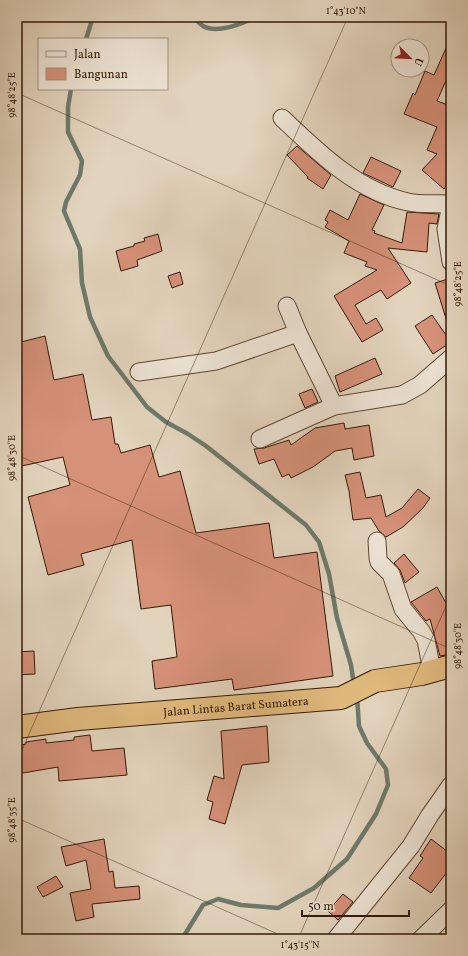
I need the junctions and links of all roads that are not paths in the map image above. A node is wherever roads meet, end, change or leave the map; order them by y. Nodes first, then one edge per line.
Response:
1 (282, 118) dead end
2 (451, 205) edge
3 (451, 262) edge
4 (287, 306) dead end
5 (298, 333) junction
6 (451, 358) edge
7 (139, 372) dead end
8 (334, 406) junction
9 (260, 438) dead end
10 (377, 541) dead end
11 (442, 669) edge
12 (17, 727) edge
13 (451, 785) edge
14 (451, 910) edge
15 (336, 939) edge
16 (421, 939) edge

1 - 2 street
2 - 3 street
4 - 5 street
5 - 7 street
5 - 8 street
6 - 8 street
8 - 9 street
10 - 11 street
11 - 12 highway, Jalan Lintas Barat Sumatera
13 - 15 street
14 - 16 street

